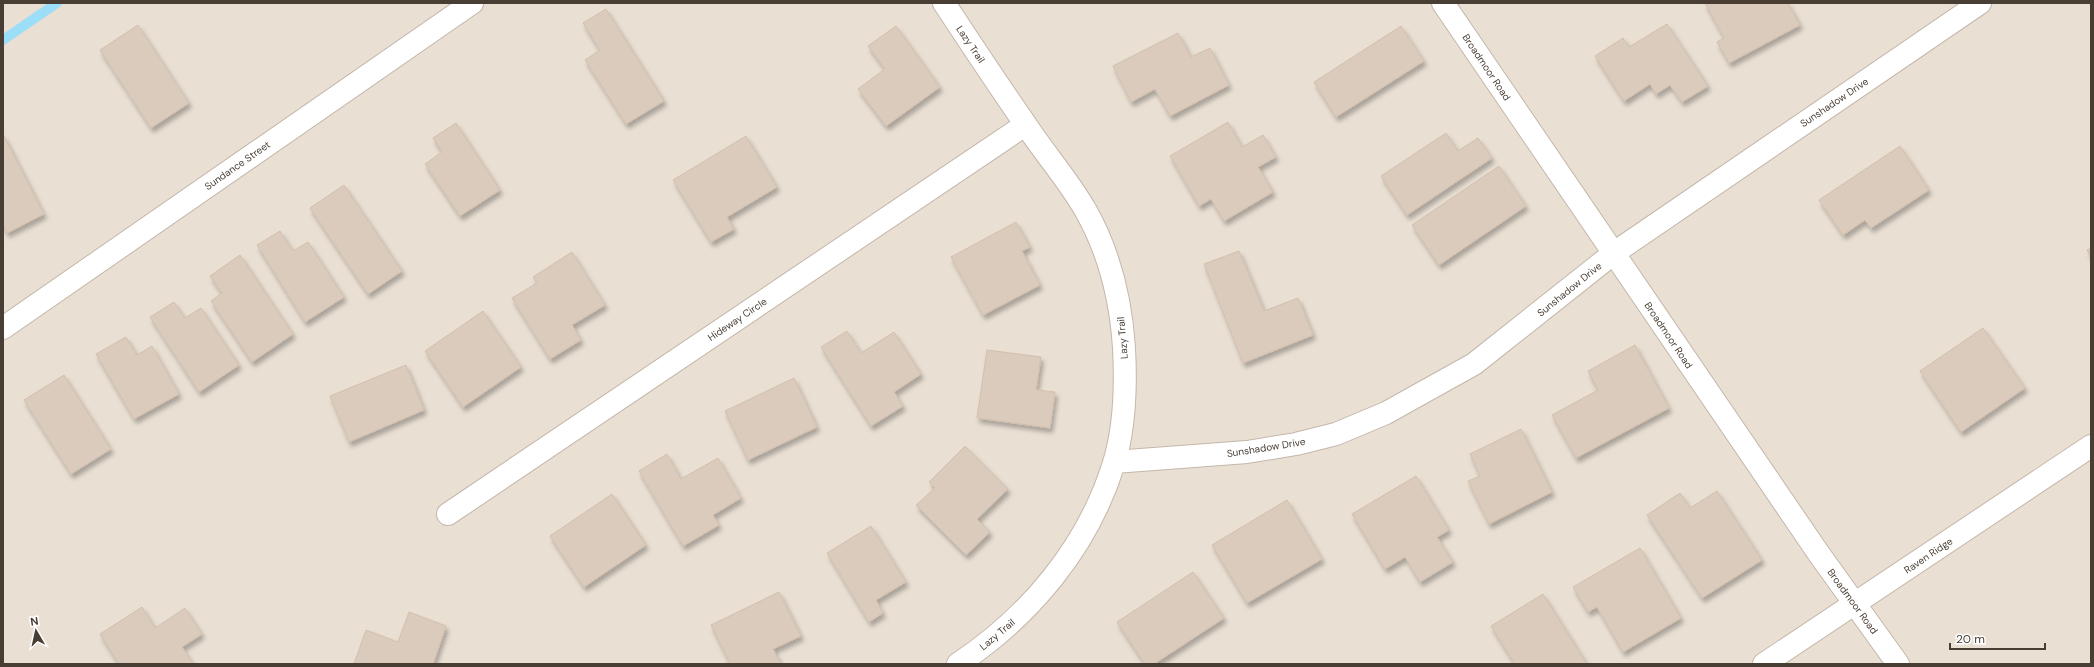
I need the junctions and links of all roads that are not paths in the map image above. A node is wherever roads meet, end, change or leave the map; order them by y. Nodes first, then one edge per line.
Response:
1 (944, 3) edge
2 (1443, 3) edge
3 (1980, 3) edge
4 (459, 7) edge
5 (1025, 125) junction
6 (1614, 253) junction
7 (3, 328) edge
8 (2091, 446) edge
9 (1114, 462) junction
10 (448, 514) dead end
11 (1855, 604) junction
12 (958, 664) edge
13 (1764, 664) edge
14 (1898, 664) edge

1 - 5 street, Lazy Trail
2 - 6 street, Broadmoor Road
3 - 6 street, Sunshadow Drive
4 - 7 street, Sundance Street
5 - 9 street, Lazy Trail
5 - 10 street, Hideway Circle
6 - 9 street, Sunshadow Drive
6 - 11 street, Broadmoor Road
8 - 11 street, Raven Ridge
9 - 12 street, Lazy Trail
11 - 13 street, Raven Ridge
11 - 14 street, Broadmoor Road

